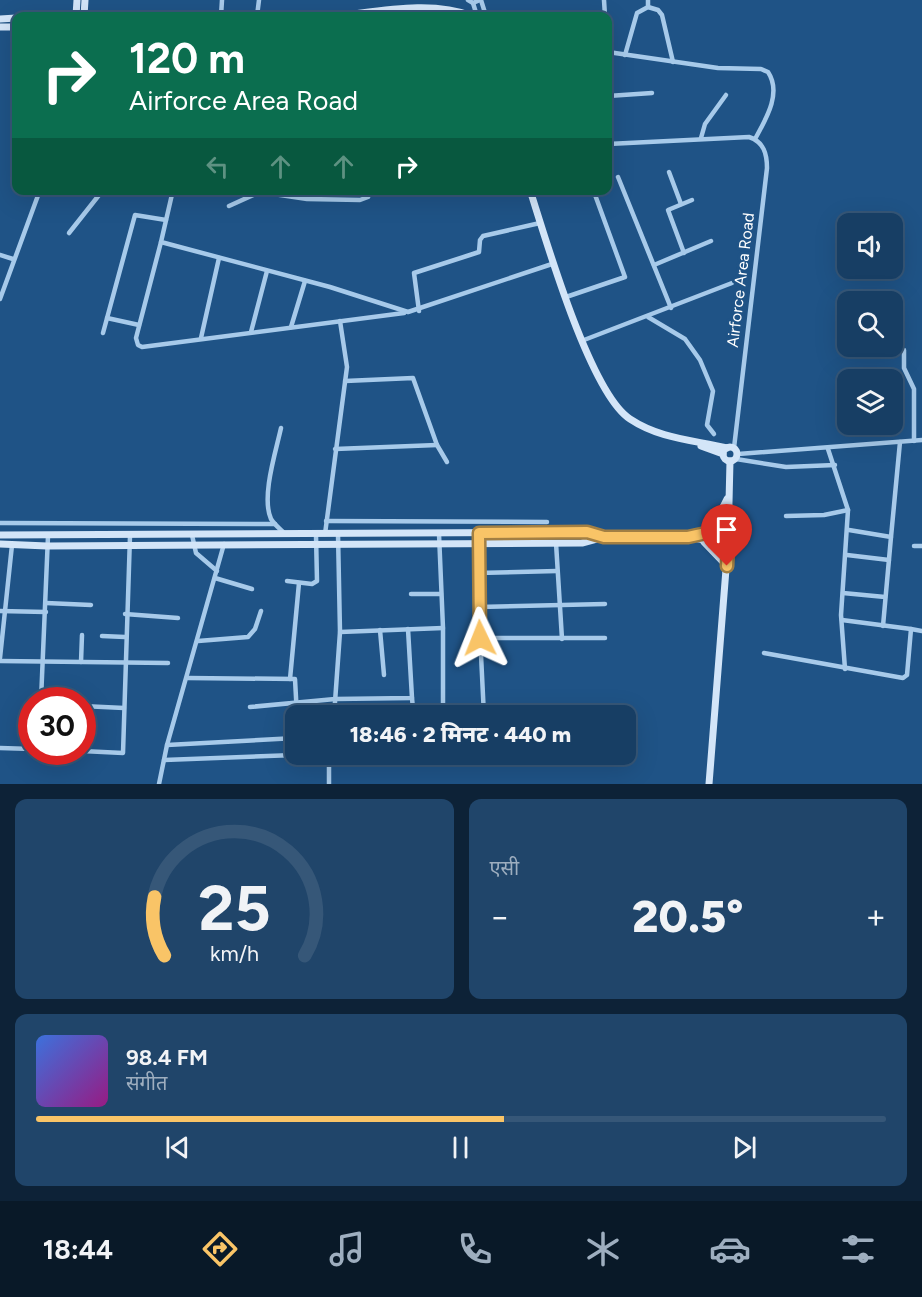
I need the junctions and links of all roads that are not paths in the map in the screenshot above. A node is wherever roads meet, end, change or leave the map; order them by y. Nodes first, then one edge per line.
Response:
1 (481, 0) edge
2 (648, 0) edge
3 (471, 2) edge
4 (648, 7) junction
5 (371, 12) edge
6 (462, 12) edge
7 (612, 53) edge
8 (625, 55) junction
9 (674, 62) junction
10 (652, 93) dead end
11 (726, 95) dead end
12 (612, 96) edge
13 (701, 138) junction
14 (755, 139) junction
15 (612, 144) edge
16 (669, 172) dead end
17 (618, 177) dead end
18 (38, 195) edge
19 (99, 195) edge
20 (172, 195) edge
21 (252, 195) edge
22 (284, 195) edge
23 (369, 195) edge
24 (531, 195) edge
25 (595, 195) edge
26 (692, 200) dead end
27 (681, 204) junction
28 (229, 206) dead end
29 (166, 220) junction
30 (540, 224) junction
31 (69, 233) dead end
32 (711, 241) dead end
33 (161, 242) junction
34 (684, 252) junction
35 (0, 255) edge
36 (219, 258) junction
37 (13, 259) junction
38 (552, 264) junction
39 (654, 266) junction
40 (267, 270) junction
41 (305, 281) junction
42 (732, 283) dead end
43 (566, 297) junction
44 (0, 299) edge
45 (671, 308) junction
46 (419, 311) junction
47 (408, 312) junction
48 (648, 317) junction
49 (107, 318) junction
50 (340, 321) junction
51 (139, 325) junction
52 (291, 327) junction
53 (251, 332) junction
54 (103, 333) dead end
55 (201, 338) junction
56 (584, 340) junction
57 (904, 350) dead end
58 (345, 381) junction
59 (281, 428) dead end
60 (714, 434) dead end
61 (922, 440) edge
62 (914, 441) junction
63 (900, 442) junction
64 (437, 445) junction
65 (335, 449) junction
66 (828, 449) junction
67 (731, 454) junction
68 (447, 462) dead end
69 (835, 465) junction
70 (729, 496) junction
71 (848, 510) junction
72 (786, 516) dead end
73 (326, 521) junction
74 (547, 522) dead end
75 (0, 523) edge
76 (441, 523) junction
77 (73, 524) junction
78 (275, 524) junction
79 (729, 528) junction
80 (849, 530) junction
81 (479, 533) junction
82 (325, 534) junction
83 (338, 534) junction
84 (440, 534) junction
85 (0, 535) edge
86 (286, 535) junction
87 (316, 535) junction
88 (48, 536) junction
89 (73, 536) junction
90 (130, 536) junction
91 (192, 536) junction
92 (702, 536) junction
93 (604, 537) junction
94 (891, 537) junction
95 (340, 543) junction
96 (479, 543) junction
97 (556, 543) junction
98 (0, 544) edge
99 (193, 544) junction
100 (224, 544) junction
101 (317, 544) junction
102 (439, 544) junction
103 (728, 544) junction
104 (12, 545) junction
105 (130, 545) junction
106 (47, 546) junction
107 (914, 546) dead end
108 (922, 546) edge
109 (847, 555) junction
110 (888, 560) junction
111 (727, 566) junction
112 (217, 571) junction
113 (557, 571) junction
114 (477, 573) junction
115 (215, 578) junction
116 (287, 581) dead end
117 (299, 583) junction
118 (252, 589) dead end
119 (843, 592) junction
120 (411, 594) dead end
121 (441, 594) junction
122 (885, 597) junction
123 (46, 603) junction
124 (605, 604) dead end
125 (91, 605) dead end
126 (560, 605) junction
127 (478, 607) junction
128 (2, 611) edge
129 (261, 611) dead end
130 (46, 612) junction
131 (125, 614) junction
132 (178, 618) dead end
133 (842, 620) junction
134 (883, 626) junction
135 (443, 628) junction
136 (408, 629) junction
137 (911, 629) junction
138 (380, 630) junction
139 (922, 631) edge
140 (340, 632) junction
141 (82, 635) dead end
142 (102, 636) dead end
143 (125, 637) junction
144 (480, 638) junction
145 (605, 638) dead end
146 (562, 639) junction
147 (198, 640) junction
148 (764, 653) dead end
149 (0, 660) edge
150 (43, 661) junction
151 (81, 662) junction
152 (125, 663) junction
153 (168, 663) dead end
154 (845, 669) junction
155 (384, 675) dead end
156 (188, 678) junction
157 (290, 679) junction
158 (42, 687) edge
159 (412, 698) junction
160 (335, 699) junction
161 (297, 703) junction
162 (335, 705) edge
163 (413, 705) edge
164 (443, 705) edge
165 (483, 705) edge
166 (96, 707) edge
167 (250, 707) dead end
168 (124, 708) junction
169 (285, 739) edge
170 (167, 745) junction
171 (0, 748) edge
172 (18, 749) edge
173 (96, 752) edge
174 (285, 755) edge
175 (164, 760) junction
176 (329, 765) edge
177 (159, 784) edge
178 (329, 784) edge
179 (709, 784) edge

1 - 3 street
2 - 4 street
4 - 8 street
4 - 9 street
5 - 6 street
7 - 8 street
8 - 9 street
9 - 14 street
10 - 12 street
11 - 13 street
13 - 14 street
13 - 15 street
14 - 67 street, Airforce Area Road
16 - 27 street
17 - 39 street
18 - 37 street
19 - 31 street
20 - 29 street
21 - 28 street
22 - 23 street
24 - 30 street
25 - 43 street
26 - 27 street
27 - 34 street
29 - 33 street
29 - 49 street
30 - 38 street
30 - 46 street
32 - 34 street
33 - 36 street
33 - 51 street
34 - 39 street
35 - 37 street
36 - 40 street
36 - 55 street
37 - 44 street
38 - 43 street
38 - 46 street
39 - 45 street
40 - 41 street
40 - 53 street
41 - 47 street
41 - 52 street
42 - 45 street
43 - 56 street
45 - 48 street
46 - 47 street
47 - 50 street
48 - 56 street
48 - 60 street
49 - 51 street
49 - 54 street
50 - 52 street
50 - 58 street
51 - 55 street
52 - 53 street
53 - 55 street
56 - 67 street
57 - 62 street
58 - 64 street
58 - 65 street
59 - 78 street
61 - 62 street
62 - 63 street
63 - 66 street
63 - 94 street
64 - 65 street
64 - 68 street
65 - 73 street
66 - 67 street
66 - 69 street
67 - 69 street
67 - 70 street, Airforce Area Road
69 - 71 street
70 - 79 street, Airforce Area Road
70 - 92 street
71 - 72 street
71 - 80 street
73 - 76 street
73 - 82 street
74 - 76 street
75 - 77 street
76 - 84 street
77 - 78 street
77 - 89 street
78 - 86 street
79 - 92 street
79 - 103 street, Airforce Area Road
80 - 94 street
80 - 109 street
81 - 84 street
81 - 93 street
81 - 96 street
82 - 83 street
82 - 87 street
83 - 84 street
83 - 95 street
84 - 102 street
85 - 88 street
86 - 87 street
86 - 91 street
87 - 101 street
88 - 89 street
88 - 106 street
89 - 90 street
90 - 91 street
90 - 105 street
91 - 99 street
92 - 93 street
92 - 103 street
92 - 111 street
93 - 97 street
94 - 110 street
95 - 101 street
95 - 102 street
95 - 140 street
96 - 97 street
96 - 102 street
96 - 114 street
97 - 113 street
98 - 104 street
99 - 100 street
99 - 105 street
99 - 112 street
100 - 101 street
100 - 112 street
101 - 117 street
102 - 121 street
103 - 111 street, Airforce Area Road
104 - 106 street
104 - 128 street
105 - 106 street
105 - 131 street
106 - 123 street
107 - 108 street
109 - 110 street
109 - 119 street
110 - 122 street
111 - 179 street, Airforce Area Road
112 - 115 street
113 - 114 street
113 - 126 street
114 - 127 street
115 - 118 street
115 - 147 street
116 - 117 street
117 - 157 street
119 - 122 street
119 - 133 street
120 - 121 street
121 - 135 street
122 - 134 street
123 - 125 street
123 - 130 street
124 - 126 street
126 - 127 street
126 - 146 street
127 - 144 street
128 - 130 street
128 - 149 street
129 - 147 street
130 - 150 street
131 - 132 street
131 - 143 street
133 - 134 street
133 - 154 street
134 - 137 street
135 - 136 street
135 - 164 street
136 - 138 street
136 - 159 street
137 - 139 street
137 - 154 street
138 - 140 street
138 - 155 street
140 - 160 street
141 - 151 street
142 - 143 street
143 - 152 street
144 - 146 street
144 - 165 street
145 - 146 street
147 - 156 street
148 - 154 street
149 - 150 street
150 - 151 street
150 - 158 street
151 - 152 street
152 - 153 street
152 - 168 street
156 - 157 street
156 - 170 street
157 - 161 street
159 - 160 street
159 - 163 street
160 - 161 street
160 - 162 street
161 - 167 street
166 - 168 street
168 - 173 street
169 - 170 street
170 - 175 street
171 - 172 street
174 - 175 street
175 - 177 street
176 - 178 street

